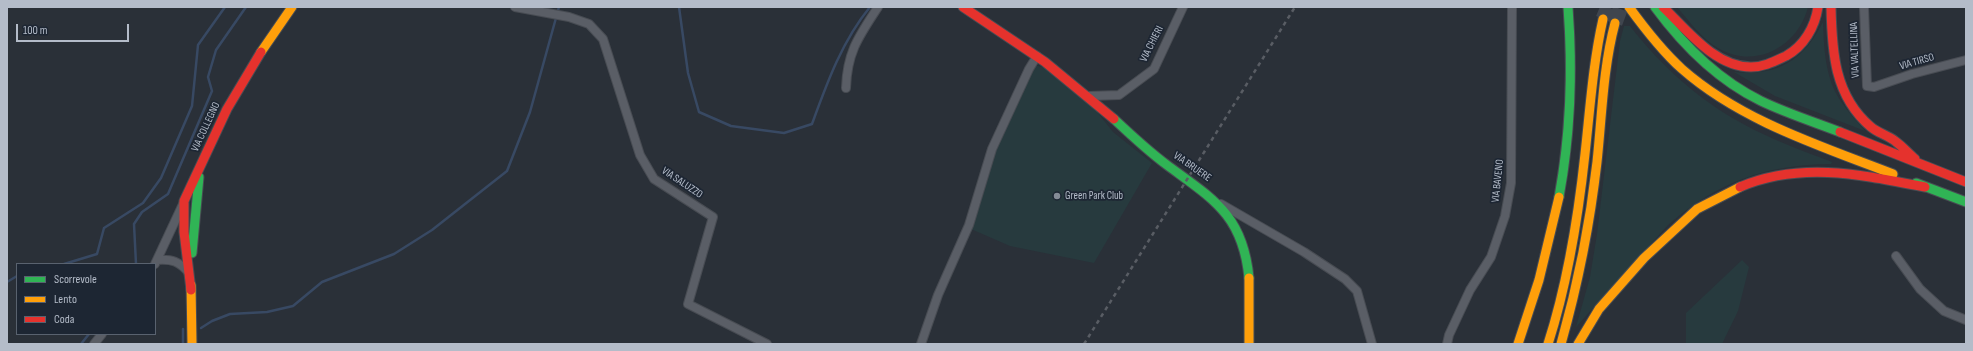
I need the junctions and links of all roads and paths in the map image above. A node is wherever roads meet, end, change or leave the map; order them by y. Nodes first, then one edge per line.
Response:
1 (292, 7) edge
2 (515, 7) edge
3 (878, 7) edge
4 (963, 7) edge
5 (1182, 7) edge
6 (1512, 7) edge
7 (1568, 7) edge
8 (1630, 7) edge
9 (1655, 7) edge
10 (1663, 7) edge
11 (1818, 7) edge
12 (1831, 7) edge
13 (1864, 7) edge
14 (1603, 19) tunnel mouth
15 (1615, 23) tunnel mouth
16 (1037, 56) junction
17 (1966, 60) edge
18 (1874, 87) joint
19 (846, 88) dead end
20 (1089, 96) junction
21 (1920, 164) junction
22 (201, 167) junction
23 (1966, 182) edge
24 (1925, 187) junction
25 (184, 201) junction
26 (1966, 202) edge
27 (1218, 203) junction
28 (193, 230) junction
29 (1896, 256) dead end
30 (156, 262) edge
31 (189, 273) junction
32 (191, 290) junction
33 (1966, 320) edge
34 (101, 335) edge
35 (94, 344) edge
36 (192, 344) edge
37 (767, 344) edge
38 (921, 344) edge
39 (1249, 344) edge
40 (1372, 344) edge
41 (1447, 344) edge
42 (1518, 344) edge
43 (1548, 344) edge
44 (1561, 344) edge
45 (1578, 344) edge

1 - 22 main road, VIA COLLEGNO
2 - 37 street, VIA SALUZZO
3 - 19 street
4 - 16 main road, VIA BRUERE
5 - 20 street, VIA CHIERI
6 - 41 street, VIA BAVENO
7 - 42 main road
8 - 24 main road
9 - 21 main road
10 - 11 main road
12 - 21 main road
13 - 18 street, VIA VALTELLINA
14 - 43 main road
15 - 44 main road
16 - 20 main road, VIA BRUERE
16 - 38 street
17 - 18 street, VIA TIRSO
20 - 27 main road, VIA BRUERE
21 - 23 main road
22 - 25 main road, VIA COLLEGNO
22 - 28 main road
24 - 26 main road
24 - 45 main road
25 - 28 street
25 - 30 street, VIA COLLEGNO
25 - 31 main road
27 - 39 main road, VIA BRUERE
27 - 40 street
28 - 32 main road
29 - 33 street
30 - 31 street
31 - 32 main road
32 - 36 main road
34 - 35 street

